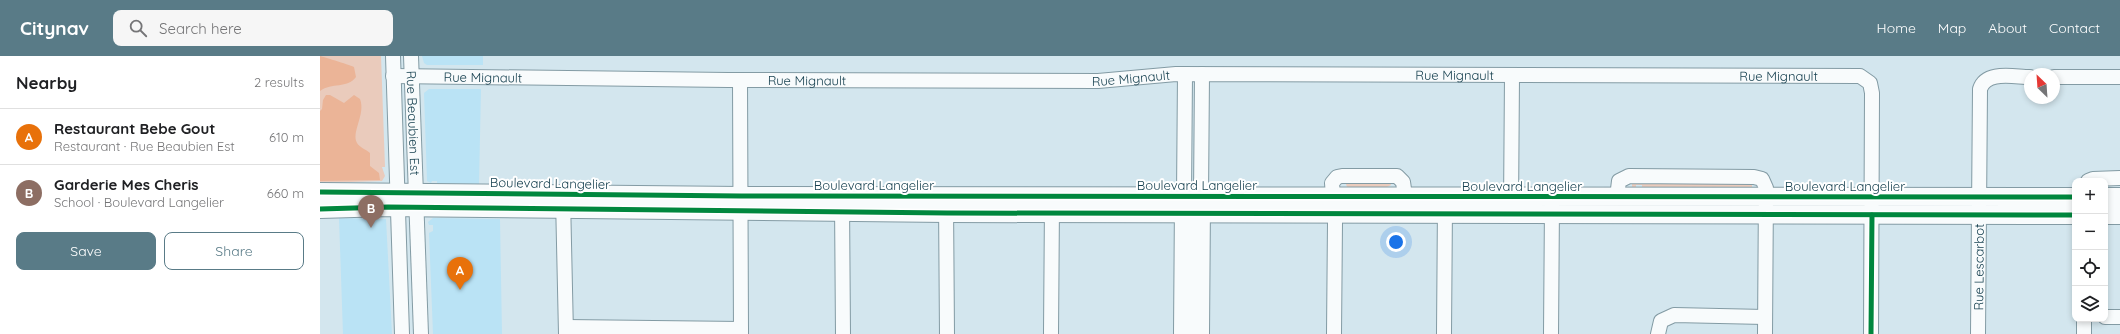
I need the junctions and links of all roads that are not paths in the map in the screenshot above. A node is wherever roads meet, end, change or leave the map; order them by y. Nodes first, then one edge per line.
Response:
1 (393, 56) edge
2 (411, 56) edge
3 (1185, 74) junction
4 (1202, 74) junction
5 (393, 76) junction
6 (411, 76) junction
7 (1512, 76) junction
8 (2024, 77) edge
9 (2060, 77) edge
10 (2120, 77) edge
11 (740, 80) junction
12 (2108, 178) edge
13 (2120, 178) edge
14 (320, 192) edge
15 (1333, 196) junction
16 (2072, 197) edge
17 (2108, 197) edge
18 (2120, 197) edge
19 (397, 200) junction
20 (416, 200) junction
21 (563, 202) junction
22 (740, 204) junction
23 (842, 204) junction
24 (1192, 204) junction
25 (946, 205) junction
26 (1052, 205) junction
27 (1445, 205) junction
28 (1511, 205) junction
29 (1552, 205) junction
30 (1766, 206) junction
31 (1872, 206) junction
32 (1978, 206) junction
33 (320, 209) edge
34 (1334, 214) junction
35 (2072, 215) edge
36 (2108, 215) edge
37 (2120, 215) edge
38 (1765, 317) junction
39 (2108, 317) edge
40 (2120, 317) edge
41 (2084, 322) edge
42 (566, 331) edge
43 (741, 331) edge
44 (402, 334) edge
45 (421, 334) edge
46 (843, 334) edge
47 (947, 334) edge
48 (1051, 334) edge
49 (1183, 334) edge
50 (1200, 334) edge
51 (1334, 334) edge
52 (1444, 334) edge
53 (1551, 334) edge
54 (1658, 334) edge
55 (1765, 334) edge
56 (1872, 334) edge
57 (1978, 334) edge
58 (2084, 334) edge

1 - 5 street, Rue Beaubien Est
2 - 6 street, Rue Beaubien Est
3 - 4 street, Rue Mignault
3 - 11 street, Rue Mignault
3 - 24 street
4 - 7 street, Rue Mignault
4 - 24 street
5 - 6 street, Rue Mignault
5 - 19 street, Rue Beaubien Est
6 - 11 street, Rue Mignault
6 - 20 street, Rue Beaubien Est
7 - 28 street
7 - 31 street, Rue Mignault
8 - 32 street, Rue Lescarbot
9 - 10 street
11 - 22 street
12 - 13 street
14 - 19 main road, Boulevard Langelier
15 - 24 main road, Boulevard Langelier
15 - 27 main road, Boulevard Langelier
15 - 34 street
16 - 32 main road, Boulevard Langelier
17 - 18 main road
19 - 20 main road, Boulevard Langelier
19 - 33 main road, Boulevard Langelier
19 - 44 street, Rue Beaubien Est
20 - 21 main road, Boulevard Langelier
20 - 45 street, Rue Beaubien Est
21 - 22 main road, Boulevard Langelier
21 - 42 street
22 - 23 main road, Boulevard Langelier
22 - 43 street
23 - 25 main road, Boulevard Langelier
23 - 46 street
24 - 26 main road, Boulevard Langelier
24 - 34 main road, Boulevard Langelier
24 - 49 main road
24 - 50 main road
25 - 26 main road, Boulevard Langelier
25 - 47 street
26 - 48 street
27 - 28 main road, Boulevard Langelier
27 - 34 main road, Boulevard Langelier
27 - 52 street
28 - 29 main road, Boulevard Langelier
29 - 30 main road, Boulevard Langelier
29 - 30 main road, Boulevard Langelier
29 - 53 street
30 - 31 main road, Boulevard Langelier
30 - 38 street
31 - 32 main road, Boulevard Langelier
31 - 56 street
32 - 35 main road, Boulevard Langelier
32 - 57 street, Rue Lescarbot
34 - 51 street
36 - 37 main road
38 - 54 street
38 - 55 street
39 - 40 street
41 - 58 street
42 - 43 street

